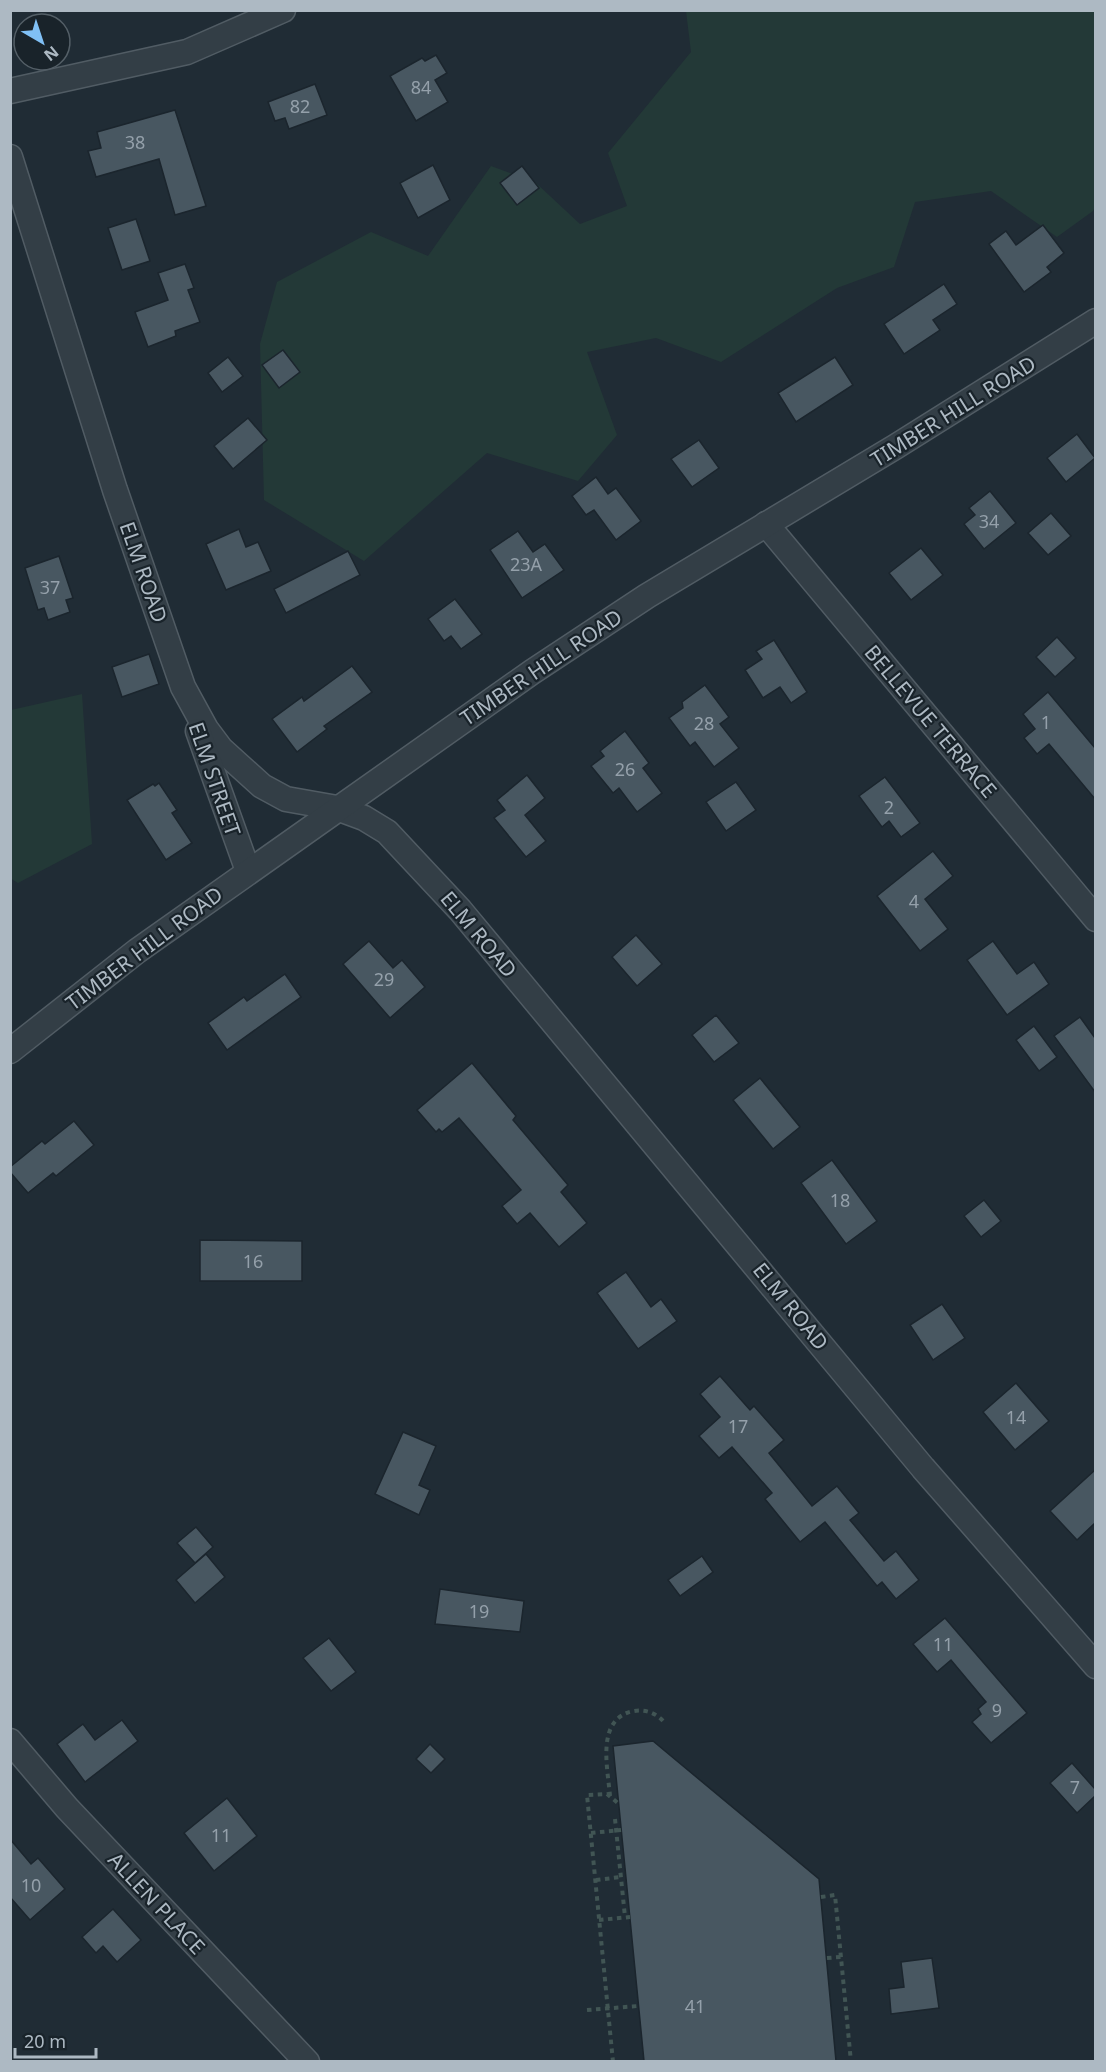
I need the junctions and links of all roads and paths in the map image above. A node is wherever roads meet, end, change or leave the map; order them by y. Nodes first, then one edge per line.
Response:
1 (283, 10) edge
2 (10, 91) edge
3 (10, 157) edge
4 (1095, 321) edge
5 (766, 524) junction
6 (183, 687) junction
7 (337, 808) junction
8 (248, 871) junction
9 (1095, 919) edge
10 (10, 1051) edge
11 (1095, 1666) edge
12 (663, 1721) dead end
13 (10, 1741) edge
14 (610, 1796) junction
15 (619, 1804) dead end
16 (615, 1819) dead end
17 (619, 1830) junction
18 (591, 1833) junction
19 (621, 1877) junction
20 (596, 1880) junction
21 (821, 1897) dead end
22 (599, 1920) junction
23 (841, 1957) junction
24 (827, 1958) dead end
25 (638, 2006) dead end
26 (608, 2008) junction
27 (587, 2010) dead end
28 (307, 2061) edge
29 (613, 2061) edge
30 (851, 2061) edge

1 - 2 street
3 - 6 street, ELM ROAD
4 - 5 street, TIMBER HILL ROAD
5 - 7 street, TIMBER HILL ROAD
5 - 9 street, BELLEVUE TERRACE
6 - 7 street, ELM ROAD
6 - 8 street, ELM STREET
7 - 8 street, TIMBER HILL ROAD
7 - 11 street, ELM ROAD
8 - 10 street, TIMBER HILL ROAD
12 - 14 path
13 - 28 street, ALLEN PLACE
14 - 15 path
14 - 18 path
16 - 17 path
17 - 18 path
17 - 19 path
18 - 20 path
19 - 20 path
19 - 22 path
20 - 22 path
21 - 23 path
22 - 26 path
23 - 24 path
23 - 30 path
25 - 26 path
26 - 27 path
26 - 29 path

